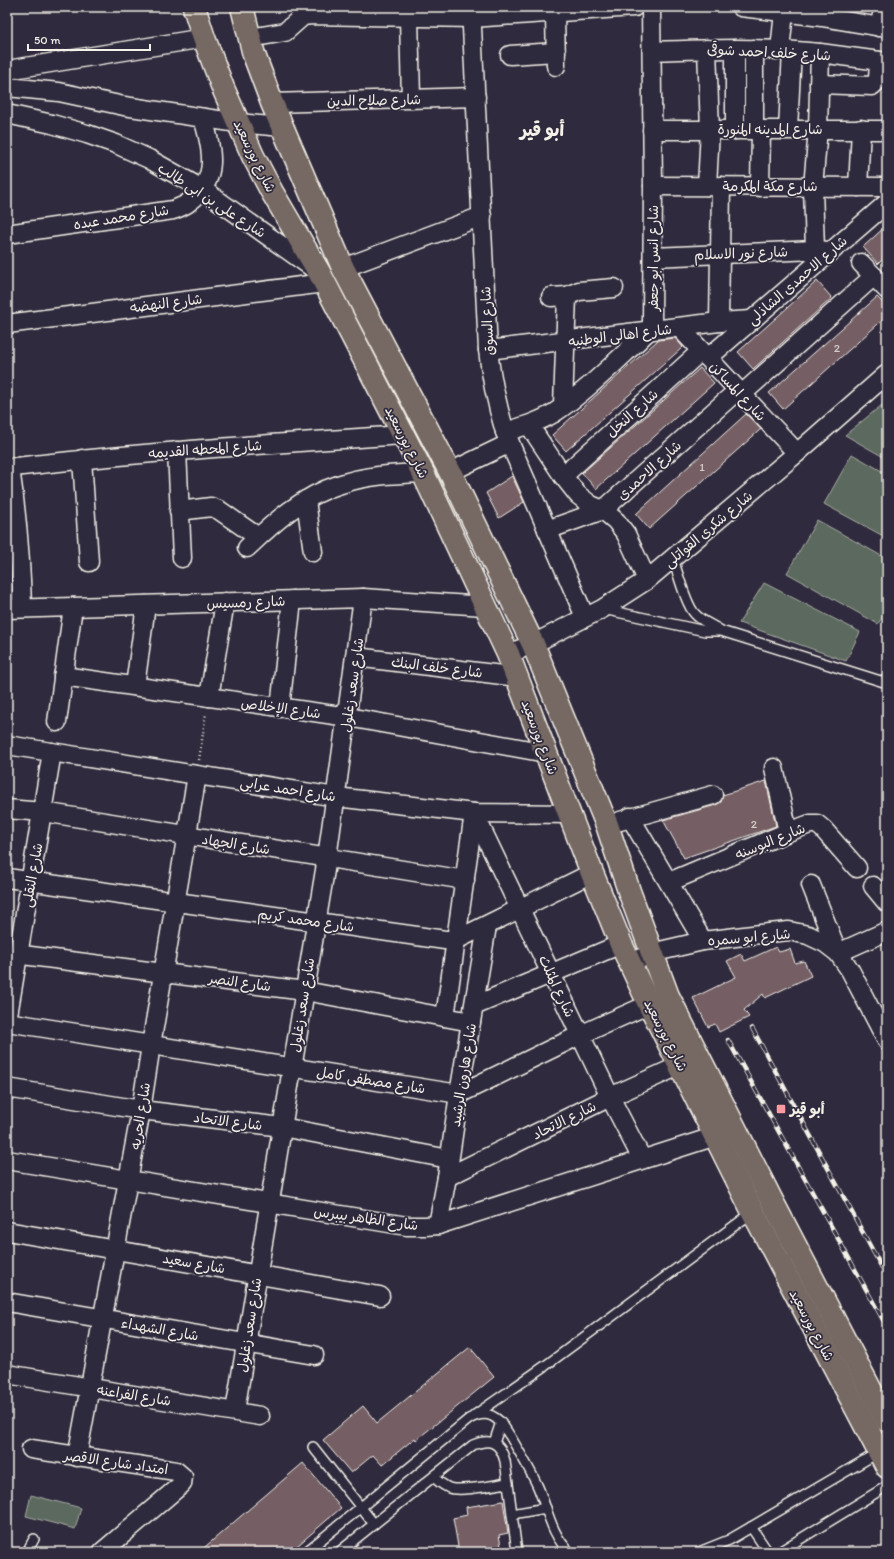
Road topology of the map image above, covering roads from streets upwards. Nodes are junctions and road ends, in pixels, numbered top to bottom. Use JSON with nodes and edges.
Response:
{"nodes":[{"id":1,"x":194,"y":7,"type":"edge"},
{"id":2,"x":242,"y":7,"type":"edge"},
{"id":3,"x":634,"y":7,"type":"edge"},
{"id":4,"x":651,"y":7,"type":"edge"},
{"id":5,"x":741,"y":7,"type":"edge"},
{"id":6,"x":884,"y":7,"type":"edge"},
{"id":7,"x":548,"y":11,"type":"edge"},
{"id":8,"x":381,"y":12,"type":"edge"},
{"id":9,"x":784,"y":12,"type":"junction"},
{"id":10,"x":832,"y":12,"type":"edge"},
{"id":11,"x":472,"y":13,"type":"edge"},
{"id":12,"x":297,"y":14,"type":"edge"},
{"id":13,"x":409,"y":17,"type":"junction"},
{"id":14,"x":883,"y":28,"type":"edge"},
{"id":15,"x":204,"y":38,"type":"junction"},
{"id":16,"x":250,"y":38,"type":"junction"},
{"id":17,"x":707,"y":49,"type":"junction"},
{"id":18,"x":735,"y":49,"type":"junction"},
{"id":19,"x":754,"y":49,"type":"junction"},
{"id":20,"x":652,"y":51,"type":"junction"},
{"id":21,"x":786,"y":51,"type":"junction"},
{"id":22,"x":820,"y":53,"type":"junction"},
{"id":23,"x":510,"y":55,"type":"dead end"},
{"id":24,"x":883,"y":62,"type":"edge"},
{"id":25,"x":7,"y":70,"type":"edge"},
{"id":26,"x":819,"y":84,"type":"junction"},
{"id":27,"x":7,"y":87,"type":"edge"},
{"id":28,"x":476,"y":97,"type":"junction"},
{"id":29,"x":411,"y":99,"type":"junction"},
{"id":30,"x":272,"y":103,"type":"junction"},
{"id":31,"x":7,"y":114,"type":"edge"},
{"id":32,"x":203,"y":118,"type":"junction"},
{"id":33,"x":238,"y":123,"type":"junction"},
{"id":34,"x":282,"y":127,"type":"junction"},
{"id":35,"x":788,"y":129,"type":"junction"},
{"id":36,"x":818,"y":129,"type":"junction"},
{"id":37,"x":861,"y":129,"type":"junction"},
{"id":38,"x":652,"y":130,"type":"junction"},
{"id":39,"x":710,"y":130,"type":"junction"},
{"id":40,"x":735,"y":130,"type":"junction"},
{"id":41,"x":757,"y":130,"type":"junction"},
{"id":42,"x":887,"y":130,"type":"edge"},
{"id":43,"x":653,"y":186,"type":"junction"},
{"id":44,"x":714,"y":186,"type":"junction"},
{"id":45,"x":760,"y":186,"type":"junction"},
{"id":46,"x":813,"y":186,"type":"junction"},
{"id":47,"x":858,"y":187,"type":"junction"},
{"id":48,"x":887,"y":187,"type":"edge"},
{"id":49,"x":202,"y":189,"type":"junction"},
{"id":50,"x":887,"y":203,"type":"edge"},
{"id":51,"x":482,"y":216,"type":"junction"},
{"id":52,"x":7,"y":234,"type":"edge"},
{"id":53,"x":823,"y":251,"type":"junction"},
{"id":54,"x":720,"y":254,"type":"junction"},
{"id":55,"x":653,"y":257,"type":"junction"},
{"id":56,"x":861,"y":263,"type":"dead end"},
{"id":57,"x":344,"y":268,"type":"junction"},
{"id":58,"x":874,"y":276,"type":"junction"},
{"id":59,"x":322,"y":278,"type":"junction"},
{"id":60,"x":614,"y":288,"type":"dead end"},
{"id":61,"x":887,"y":290,"type":"edge"},
{"id":62,"x":752,"y":320,"type":"junction"},
{"id":63,"x":719,"y":322,"type":"junction"},
{"id":64,"x":7,"y":324,"type":"edge"},
{"id":65,"x":680,"y":328,"type":"junction"},
{"id":66,"x":648,"y":332,"type":"junction"},
{"id":67,"x":566,"y":341,"type":"junction"},
{"id":68,"x":488,"y":350,"type":"junction"},
{"id":69,"x":705,"y":354,"type":"junction"},
{"id":70,"x":887,"y":374,"type":"edge"},
{"id":71,"x":740,"y":392,"type":"junction"},
{"id":72,"x":563,"y":405,"type":"junction"},
{"id":73,"x":529,"y":425,"type":"junction"},
{"id":74,"x":403,"y":434,"type":"junction"},
{"id":75,"x":508,"y":438,"type":"junction"},
{"id":76,"x":177,"y":451,"type":"junction"},
{"id":77,"x":797,"y":453,"type":"junction"},
{"id":78,"x":82,"y":459,"type":"junction"},
{"id":79,"x":8,"y":468,"type":"edge"},
{"id":80,"x":450,"y":472,"type":"junction"},
{"id":81,"x":423,"y":473,"type":"junction"},
{"id":82,"x":563,"y":476,"type":"junction"},
{"id":83,"x":306,"y":500,"type":"junction"},
{"id":84,"x":604,"y":510,"type":"junction"},
{"id":85,"x":179,"y":511,"type":"junction"},
{"id":86,"x":547,"y":530,"type":"junction"},
{"id":87,"x":313,"y":552,"type":"dead end"},
{"id":88,"x":182,"y":558,"type":"dead end"},
{"id":89,"x":88,"y":562,"type":"dead end"},
{"id":90,"x":647,"y":580,"type":"junction"},
{"id":91,"x":363,"y":598,"type":"junction"},
{"id":92,"x":292,"y":600,"type":"junction"},
{"id":93,"x":225,"y":602,"type":"junction"},
{"id":94,"x":146,"y":605,"type":"junction"},
{"id":95,"x":485,"y":606,"type":"junction"},
{"id":96,"x":73,"y":607,"type":"junction"},
{"id":97,"x":15,"y":608,"type":"edge"},
{"id":98,"x":585,"y":618,"type":"junction"},
{"id":99,"x":533,"y":644,"type":"junction"},
{"id":100,"x":508,"y":654,"type":"junction"},
{"id":101,"x":356,"y":657,"type":"junction"},
{"id":102,"x":63,"y":676,"type":"junction"},
{"id":103,"x":518,"y":677,"type":"junction"},
{"id":104,"x":135,"y":686,"type":"junction"},
{"id":105,"x":208,"y":705,"type":"junction"},
{"id":106,"x":280,"y":708,"type":"junction"},
{"id":107,"x":348,"y":718,"type":"junction"},
{"id":108,"x":57,"y":722,"type":"dead end"},
{"id":109,"x":7,"y":745,"type":"edge"},
{"id":110,"x":52,"y":752,"type":"junction"},
{"id":111,"x":546,"y":752,"type":"junction"},
{"id":112,"x":774,"y":768,"type":"dead end"},
{"id":113,"x":197,"y":775,"type":"junction"},
{"id":114,"x":713,"y":795,"type":"dead end"},
{"id":115,"x":336,"y":797,"type":"junction"},
{"id":116,"x":7,"y":808,"type":"edge"},
{"id":117,"x":43,"y":812,"type":"junction"},
{"id":118,"x":474,"y":813,"type":"junction"},
{"id":119,"x":570,"y":814,"type":"junction"},
{"id":120,"x":630,"y":817,"type":"junction"},
{"id":121,"x":607,"y":825,"type":"junction"},
{"id":122,"x":788,"y":832,"type":"junction"},
{"id":123,"x":186,"y":836,"type":"junction"},
{"id":124,"x":327,"y":858,"type":"junction"},
{"id":125,"x":857,"y":868,"type":"dead end"},
{"id":126,"x":592,"y":873,"type":"junction"},
{"id":127,"x":7,"y":878,"type":"edge"},
{"id":128,"x":465,"y":880,"type":"junction"},
{"id":129,"x":31,"y":881,"type":"junction"},
{"id":130,"x":669,"y":882,"type":"junction"},
{"id":131,"x":811,"y":884,"type":"dead end"},
{"id":132,"x":873,"y":886,"type":"dead end"},
{"id":133,"x":175,"y":902,"type":"junction"},
{"id":134,"x":887,"y":903,"type":"edge"},
{"id":135,"x":521,"y":909,"type":"junction"},
{"id":136,"x":316,"y":922,"type":"junction"},
{"id":137,"x":487,"y":926,"type":"junction"},
{"id":138,"x":887,"y":931,"type":"edge"},
{"id":139,"x":456,"y":940,"type":"junction"},
{"id":140,"x":703,"y":941,"type":"junction"},
{"id":141,"x":621,"y":944,"type":"junction"},
{"id":142,"x":651,"y":953,"type":"junction"},
{"id":143,"x":838,"y":953,"type":"junction"},
{"id":144,"x":13,"y":954,"type":"edge"},
{"id":145,"x":630,"y":964,"type":"junction"},
{"id":146,"x":163,"y":972,"type":"junction"},
{"id":147,"x":552,"y":974,"type":"junction"},
{"id":148,"x":305,"y":991,"type":"junction"},
{"id":149,"x":659,"y":1000,"type":"junction"},
{"id":150,"x":473,"y":1014,"type":"junction"},
{"id":151,"x":445,"y":1017,"type":"junction"},
{"id":152,"x":7,"y":1021,"type":"edge"},
{"id":153,"x":580,"y":1035,"type":"junction"},
{"id":154,"x":887,"y":1041,"type":"edge"},
{"id":155,"x":151,"y":1045,"type":"junction"},
{"id":156,"x":681,"y":1064,"type":"junction"},
{"id":157,"x":292,"y":1067,"type":"junction"},
{"id":158,"x":7,"y":1088,"type":"edge"},
{"id":159,"x":459,"y":1094,"type":"junction"},
{"id":160,"x":610,"y":1097,"type":"junction"},
{"id":161,"x":141,"y":1110,"type":"junction"},
{"id":162,"x":282,"y":1127,"type":"junction"},
{"id":163,"x":716,"y":1136,"type":"junction"},
{"id":164,"x":449,"y":1159,"type":"junction"},
{"id":165,"x":642,"y":1159,"type":"junction"},
{"id":166,"x":7,"y":1160,"type":"edge"},
{"id":167,"x":447,"y":1177,"type":"junction"},
{"id":168,"x":128,"y":1180,"type":"junction"},
{"id":169,"x":772,"y":1200,"type":"junction"},
{"id":170,"x":270,"y":1204,"type":"junction"},
{"id":171,"x":753,"y":1212,"type":"junction"},
{"id":172,"x":438,"y":1225,"type":"junction"},
{"id":173,"x":7,"y":1231,"type":"edge"},
{"id":174,"x":116,"y":1250,"type":"junction"},
{"id":175,"x":258,"y":1274,"type":"junction"},
{"id":176,"x":380,"y":1296,"type":"dead end"},
{"id":177,"x":7,"y":1302,"type":"edge"},
{"id":178,"x":103,"y":1319,"type":"junction"},
{"id":179,"x":246,"y":1344,"type":"junction"},
{"id":180,"x":314,"y":1355,"type":"dead end"},
{"id":181,"x":7,"y":1374,"type":"edge"},
{"id":182,"x":90,"y":1388,"type":"junction"},
{"id":183,"x":235,"y":1412,"type":"junction"},
{"id":184,"x":260,"y":1416,"type":"dead end"},
{"id":185,"x":887,"y":1421,"type":"edge"},
{"id":186,"x":31,"y":1449,"type":"dead end"},
{"id":187,"x":78,"y":1457,"type":"junction"},
{"id":188,"x":883,"y":1460,"type":"edge"},
{"id":189,"x":102,"y":1552,"type":"edge"}],
"edges":[{"from":1,"to":15,"type":"main road","name":"شارع بورسعيد"},
{"from":2,"to":16,"type":"main road","name":"شارع بورسعيد"},
{"from":3,"to":7,"type":"street"},
{"from":4,"to":20,"type":"street","name":"شارع انس ابو جعفر"},
{"from":5,"to":9,"type":"street"},
{"from":6,"to":14,"type":"street"},
{"from":7,"to":11,"type":"street"},
{"from":7,"to":23,"type":"street"},
{"from":8,"to":12,"type":"street"},
{"from":8,"to":13,"type":"street"},
{"from":9,"to":10,"type":"street"},
{"from":9,"to":21,"type":"street"},
{"from":10,"to":14,"type":"street"},
{"from":11,"to":13,"type":"street"},
{"from":11,"to":28,"type":"street","name":"شارع السوق"},
{"from":12,"to":16,"type":"street"},
{"from":13,"to":29,"type":"street"},
{"from":15,"to":25,"type":"street"},
{"from":15,"to":33,"type":"main road","name":"شارع بورسعيد"},
{"from":16,"to":30,"type":"main road","name":"شارع بورسعيد"},
{"from":17,"to":18,"type":"street","name":"شارع خلف احمد شوقى"},
{"from":17,"to":20,"type":"street","name":"شارع خلف احمد شوقى"},
{"from":17,"to":39,"type":"street"},
{"from":18,"to":19,"type":"street","name":"شارع خلف احمد شوقى"},
{"from":18,"to":40,"type":"street"},
{"from":19,"to":21,"type":"street","name":"شارع خلف احمد شوقى"},
{"from":19,"to":41,"type":"street"},
{"from":20,"to":38,"type":"street","name":"شارع انس ابو جعفر"},
{"from":21,"to":22,"type":"street","name":"شارع خلف احمد شوقى"},
{"from":21,"to":35,"type":"street"},
{"from":22,"to":24,"type":"street","name":"شارع خلف احمد شوقى"},
{"from":22,"to":26,"type":"street"},
{"from":24,"to":26,"type":"street"},
{"from":26,"to":36,"type":"street"},
{"from":27,"to":32,"type":"street"},
{"from":28,"to":29,"type":"street","name":"شارع صلاح الدين"},
{"from":28,"to":51,"type":"street","name":"شارع السوق"},
{"from":29,"to":30,"type":"street","name":"شارع صلاح الدين"},
{"from":30,"to":34,"type":"main road","name":"شارع بورسعيد"},
{"from":31,"to":49,"type":"street","name":"شارع على بن ابى طالب"},
{"from":32,"to":33,"type":"street"},
{"from":32,"to":49,"type":"street","name":"شارع محمد عبده"},
{"from":33,"to":34,"type":"street"},
{"from":33,"to":59,"type":"main road","name":"شارع بورسعيد"},
{"from":34,"to":57,"type":"main road","name":"شارع بورسعيد"},
{"from":35,"to":36,"type":"street","name":"شارع المدينه المنورة"},
{"from":35,"to":41,"type":"street","name":"شارع المدينه المنورة"},
{"from":36,"to":37,"type":"street","name":"شارع المدينه المنورة"},
{"from":36,"to":46,"type":"street"},
{"from":37,"to":42,"type":"street","name":"شارع المدينه المنورة"},
{"from":37,"to":47,"type":"street"},
{"from":38,"to":39,"type":"street","name":"شارع المدينه المنورة"},
{"from":38,"to":43,"type":"street","name":"شارع انس ابو جعفر"},
{"from":39,"to":40,"type":"street","name":"شارع المدينه المنورة"},
{"from":39,"to":44,"type":"street"},
{"from":40,"to":41,"type":"street","name":"شارع المدينه المنورة"},
{"from":41,"to":45,"type":"street"},
{"from":43,"to":44,"type":"street","name":"شارع مكة المكرمة"},
{"from":43,"to":55,"type":"street","name":"شارع انس ابو جعفر"},
{"from":44,"to":45,"type":"street","name":"شارع مكة المكرمة"},
{"from":44,"to":54,"type":"street"},
{"from":45,"to":46,"type":"street","name":"شارع مكة المكرمة"},
{"from":46,"to":47,"type":"street","name":"شارع مكة المكرمة"},
{"from":46,"to":53,"type":"street"},
{"from":47,"to":48,"type":"street","name":"شارع مكة المكرمة"},
{"from":49,"to":52,"type":"street","name":"شارع محمد عبده"},
{"from":49,"to":59,"type":"street","name":"شارع على بن ابى طالب"},
{"from":50,"to":53,"type":"street","name":"شارع الاحمدى الشاذلى"},
{"from":51,"to":57,"type":"street"},
{"from":51,"to":68,"type":"street","name":"شارع السوق"},
{"from":53,"to":54,"type":"street","name":"شارع نور الاسلام"},
{"from":53,"to":62,"type":"street","name":"شارع الاحمدى الشاذلى"},
{"from":54,"to":55,"type":"street","name":"شارع نور الاسلام"},
{"from":54,"to":63,"type":"street"},
{"from":55,"to":66,"type":"street","name":"شارع انس ابو جعفر"},
{"from":56,"to":58,"type":"street"},
{"from":57,"to":80,"type":"main road","name":"شارع بورسعيد"},
{"from":58,"to":61,"type":"street"},
{"from":58,"to":71,"type":"street","name":"شارع الاحمدى"},
{"from":59,"to":64,"type":"street","name":"شارع النهضه"},
{"from":59,"to":74,"type":"main road","name":"شارع بورسعيد"},
{"from":60,"to":67,"type":"street"},
{"from":62,"to":63,"type":"street","name":"شارع اهالى الوطنيه"},
{"from":62,"to":69,"type":"street","name":"شارع الاحمدى الشاذلى"},
{"from":63,"to":65,"type":"street","name":"شارع اهالى الوطنيه"},
{"from":65,"to":66,"type":"street","name":"شارع اهالى الوطنيه"},
{"from":65,"to":69,"type":"street","name":"شارع المساكن"},
{"from":66,"to":67,"type":"street","name":"شارع اهالى الوطنيه"},
{"from":66,"to":72,"type":"street","name":"شارع انس ابو جعفر"},
{"from":67,"to":68,"type":"street","name":"شارع اهالى الوطنيه"},
{"from":67,"to":72,"type":"street"},
{"from":68,"to":75,"type":"street","name":"شارع السوق"},
{"from":69,"to":71,"type":"street","name":"شارع المساكن"},
{"from":69,"to":82,"type":"street","name":"شارع النخل"},
{"from":70,"to":77,"type":"street","name":"شارع شكرى القواتلى"},
{"from":71,"to":77,"type":"street","name":"شارع المساكن"},
{"from":71,"to":84,"type":"street","name":"شارع الاحمدى"},
{"from":72,"to":73,"type":"street","name":"شارع انس ابو جعفر"},
{"from":73,"to":75,"type":"street","name":"شارع انس ابو جعفر"},
{"from":73,"to":82,"type":"street"},
{"from":74,"to":76,"type":"street","name":"شارع المحطه القديمه"},
{"from":74,"to":81,"type":"main road","name":"شارع بورسعيد"},
{"from":75,"to":80,"type":"street","name":"شارع انس ابو جعفر"},
{"from":75,"to":86,"type":"street","name":"شارع السوق"},
{"from":76,"to":78,"type":"street","name":"شارع المحطه القديمه"},
{"from":76,"to":85,"type":"street"},
{"from":77,"to":90,"type":"street","name":"شارع شكرى القواتلى"},
{"from":78,"to":79,"type":"street","name":"شارع المحطه القديمه"},
{"from":78,"to":89,"type":"street"},
{"from":79,"to":97,"type":"street"},
{"from":80,"to":99,"type":"main road","name":"شارع بورسعيد"},
{"from":81,"to":83,"type":"street"},
{"from":81,"to":95,"type":"main road","name":"شارع بورسعيد"},
{"from":82,"to":84,"type":"street"},
{"from":83,"to":85,"type":"street"},
{"from":83,"to":87,"type":"street"},
{"from":84,"to":86,"type":"street","name":"شارع الاحمدى"},
{"from":84,"to":90,"type":"street"},
{"from":85,"to":88,"type":"street"},
{"from":86,"to":98,"type":"street","name":"شارع السوق"},
{"from":90,"to":98,"type":"street","name":"شارع شكرى القواتلى"},
{"from":91,"to":92,"type":"street","name":"شارع رمسيس"},
{"from":91,"to":95,"type":"street","name":"شارع رمسيس"},
{"from":91,"to":101,"type":"street","name":"شارع سعد زغلول"},
{"from":92,"to":93,"type":"street","name":"شارع رمسيس"},
{"from":92,"to":106,"type":"street"},
{"from":93,"to":94,"type":"street","name":"شارع رمسيس"},
{"from":93,"to":105,"type":"street"},
{"from":94,"to":96,"type":"street","name":"شارع رمسيس"},
{"from":94,"to":104,"type":"street"},
{"from":95,"to":100,"type":"main road","name":"شارع بورسعيد"},
{"from":96,"to":97,"type":"street","name":"شارع رمسيس"},
{"from":96,"to":102,"type":"street"},
{"from":98,"to":99,"type":"street","name":"شارع شكرى القواتلى"},
{"from":99,"to":100,"type":"street","name":"شارع شكرى القواتلى"},
{"from":99,"to":121,"type":"main road","name":"شارع بورسعيد"},
{"from":100,"to":103,"type":"main road","name":"شارع بورسعيد"},
{"from":101,"to":103,"type":"street","name":"شارع خلف البنك"},
{"from":101,"to":107,"type":"street","name":"شارع سعد زغلول"},
{"from":102,"to":104,"type":"street","name":"شارع الإخلاص"},
{"from":102,"to":108,"type":"street"},
{"from":103,"to":111,"type":"main road","name":"شارع بورسعيد"},
{"from":104,"to":105,"type":"street","name":"شارع الإخلاص"},
{"from":105,"to":106,"type":"street","name":"شارع الإخلاص"},
{"from":106,"to":107,"type":"street","name":"شارع الإخلاص"},
{"from":107,"to":111,"type":"street","name":"شارع الإخلاص"},
{"from":107,"to":115,"type":"street","name":"شارع سعد زغلول"},
{"from":109,"to":110,"type":"street","name":"شارع احمد عرابى"},
{"from":110,"to":113,"type":"street","name":"شارع احمد عرابى"},
{"from":110,"to":117,"type":"street","name":"شارع النقلى"},
{"from":111,"to":119,"type":"main road","name":"شارع بورسعيد"},
{"from":112,"to":122,"type":"street"},
{"from":113,"to":115,"type":"street","name":"شارع احمد عرابى"},
{"from":113,"to":123,"type":"street","name":"شارع الحريه"},
{"from":114,"to":120,"type":"street"},
{"from":115,"to":118,"type":"street","name":"شارع احمد عرابى"},
{"from":115,"to":124,"type":"street","name":"شارع سعد زغلول"},
{"from":116,"to":117,"type":"street","name":"شارع الجهاد"},
{"from":117,"to":123,"type":"street","name":"شارع الجهاد"},
{"from":117,"to":129,"type":"street","name":"شارع النقلى"},
{"from":118,"to":119,"type":"street","name":"شارع احمد عرابى"},
{"from":118,"to":128,"type":"street"},
{"from":118,"to":135,"type":"street","name":"شارع المثلث"},
{"from":119,"to":126,"type":"main road","name":"شارع بورسعيد"},
{"from":120,"to":121,"type":"street"},
{"from":120,"to":130,"type":"street"},
{"from":121,"to":142,"type":"main road","name":"شارع بورسعيد"},
{"from":122,"to":125,"type":"street","name":"شارع البوسنه"},
{"from":122,"to":130,"type":"street","name":"شارع البوسنه"},
{"from":123,"to":124,"type":"street","name":"شارع الجهاد"},
{"from":123,"to":133,"type":"street","name":"شارع الحريه"},
{"from":124,"to":128,"type":"street","name":"شارع الجهاد"},
{"from":124,"to":136,"type":"street","name":"شارع سعد زغلول"},
{"from":126,"to":135,"type":"street","name":"شارع محمد كريم"},
{"from":126,"to":141,"type":"main road","name":"شارع بورسعيد"},
{"from":127,"to":129,"type":"street","name":"شارع محمد كريم"},
{"from":128,"to":139,"type":"street"},
{"from":129,"to":133,"type":"street","name":"شارع محمد كريم"},
{"from":129,"to":144,"type":"street","name":"شارع النقلى"},
{"from":130,"to":140,"type":"street"},
{"from":131,"to":143,"type":"street"},
{"from":132,"to":134,"type":"street"},
{"from":133,"to":136,"type":"street","name":"شارع محمد كريم"},
{"from":133,"to":146,"type":"street","name":"شارع الحريه"},
{"from":135,"to":137,"type":"street","name":"شارع محمد كريم"},
{"from":135,"to":147,"type":"street","name":"شارع المثلث"},
{"from":136,"to":139,"type":"street","name":"شارع محمد كريم"},
{"from":136,"to":148,"type":"street","name":"شارع سعد زغلول"},
{"from":137,"to":139,"type":"street","name":"شارع محمد كريم"},
{"from":137,"to":150,"type":"street","name":"شارع هارون الرشيد"},
{"from":138,"to":143,"type":"street"},
{"from":139,"to":151,"type":"street"},
{"from":140,"to":142,"type":"street","name":"شارع ابو سمره"},
{"from":140,"to":143,"type":"street","name":"شارع ابو سمره"},
{"from":141,"to":145,"type":"main road","name":"شارع بورسعيد"},
{"from":141,"to":147,"type":"street"},
{"from":142,"to":145,"type":"street","name":"شارع ابو سمره"},
{"from":142,"to":149,"type":"main road","name":"شارع بورسعيد"},
{"from":143,"to":154,"type":"street","name":"شارع ابو سمره"},
{"from":144,"to":146,"type":"street","name":"شارع النصر"},
{"from":144,"to":152,"type":"street","name":"شارع النقلى"},
{"from":145,"to":149,"type":"main road","name":"شارع بورسعيد"},
{"from":146,"to":148,"type":"street","name":"شارع النصر"},
{"from":146,"to":155,"type":"street","name":"شارع الحريه"},
{"from":147,"to":150,"type":"street"},
{"from":147,"to":153,"type":"street","name":"شارع المثلث"},
{"from":148,"to":151,"type":"street","name":"شارع النصر"},
{"from":148,"to":157,"type":"street","name":"شارع سعد زغلول"},
{"from":149,"to":153,"type":"street"},
{"from":149,"to":156,"type":"main road","name":"شارع بورسعيد"},
{"from":149,"to":169,"type":"main road","name":"شارع بورسعيد"},
{"from":150,"to":151,"type":"street","name":"شارع النصر"},
{"from":150,"to":159,"type":"street","name":"شارع هارون الرشيد"},
{"from":152,"to":155,"type":"street","name":"شارع مصطفى كامل"},
{"from":153,"to":159,"type":"street"},
{"from":153,"to":160,"type":"street","name":"شارع المثلث"},
{"from":155,"to":157,"type":"street","name":"شارع مصطفى كامل"},
{"from":155,"to":161,"type":"street","name":"شارع الحريه"},
{"from":156,"to":160,"type":"street","name":"شارع الاتحاد"},
{"from":156,"to":163,"type":"main road","name":"شارع بورسعيد"},
{"from":157,"to":159,"type":"street","name":"شارع مصطفى كامل"},
{"from":157,"to":162,"type":"street","name":"شارع سعد زغلول"},
{"from":158,"to":161,"type":"street","name":"شارع الاتحاد"},
{"from":159,"to":164,"type":"street","name":"شارع هارون الرشيد"},
{"from":160,"to":165,"type":"street","name":"شارع المثلث"},
{"from":160,"to":167,"type":"street","name":"شارع الاتحاد"},
{"from":161,"to":162,"type":"street","name":"شارع الاتحاد"},
{"from":161,"to":168,"type":"street","name":"شارع الحريه"},
{"from":162,"to":164,"type":"street","name":"شارع الاتحاد"},
{"from":162,"to":170,"type":"street","name":"شارع سعد زغلول"},
{"from":163,"to":165,"type":"street","name":"شارع الظاهر بيبرس"},
{"from":163,"to":171,"type":"main road","name":"شارع بورسعيد"},
{"from":164,"to":167,"type":"street","name":"شارع هارون الرشيد"},
{"from":165,"to":172,"type":"street","name":"شارع الظاهر بيبرس"},
{"from":166,"to":168,"type":"street","name":"شارع الظاهر بيبرس"},
{"from":167,"to":172,"type":"street","name":"شارع هارون الرشيد"},
{"from":168,"to":170,"type":"street","name":"شارع الظاهر بيبرس"},
{"from":168,"to":174,"type":"street","name":"شارع الحريه"},
{"from":169,"to":171,"type":"main road"},
{"from":169,"to":185,"type":"main road","name":"شارع بورسعيد"},
{"from":170,"to":172,"type":"street","name":"شارع الظاهر بيبرس"},
{"from":170,"to":175,"type":"street","name":"شارع سعد زغلول"},
{"from":171,"to":188,"type":"main road","name":"شارع بورسعيد"},
{"from":173,"to":174,"type":"street","name":"شارع سعيد"},
{"from":174,"to":175,"type":"street","name":"شارع سعيد"},
{"from":174,"to":178,"type":"street","name":"شارع الحريه"},
{"from":175,"to":176,"type":"street","name":"شارع سعيد"},
{"from":175,"to":179,"type":"street","name":"شارع سعد زغلول"},
{"from":177,"to":178,"type":"street","name":"شارع الشهداء"},
{"from":178,"to":179,"type":"street","name":"شارع الشهداء"},
{"from":178,"to":182,"type":"street","name":"شارع الحريه"},
{"from":179,"to":180,"type":"street","name":"شارع الشهداء"},
{"from":179,"to":183,"type":"street","name":"شارع سعد زغلول"},
{"from":181,"to":182,"type":"street","name":"شارع الفراعنه"},
{"from":182,"to":183,"type":"street","name":"شارع الفراعنه"},
{"from":182,"to":187,"type":"street","name":"شارع الحريه"},
{"from":183,"to":184,"type":"street","name":"شارع الفراعنه"},
{"from":186,"to":187,"type":"street","name":"امتداد شارع الاقصر"},
{"from":187,"to":189,"type":"street","name":"امتداد شارع الاقصر"}]}
